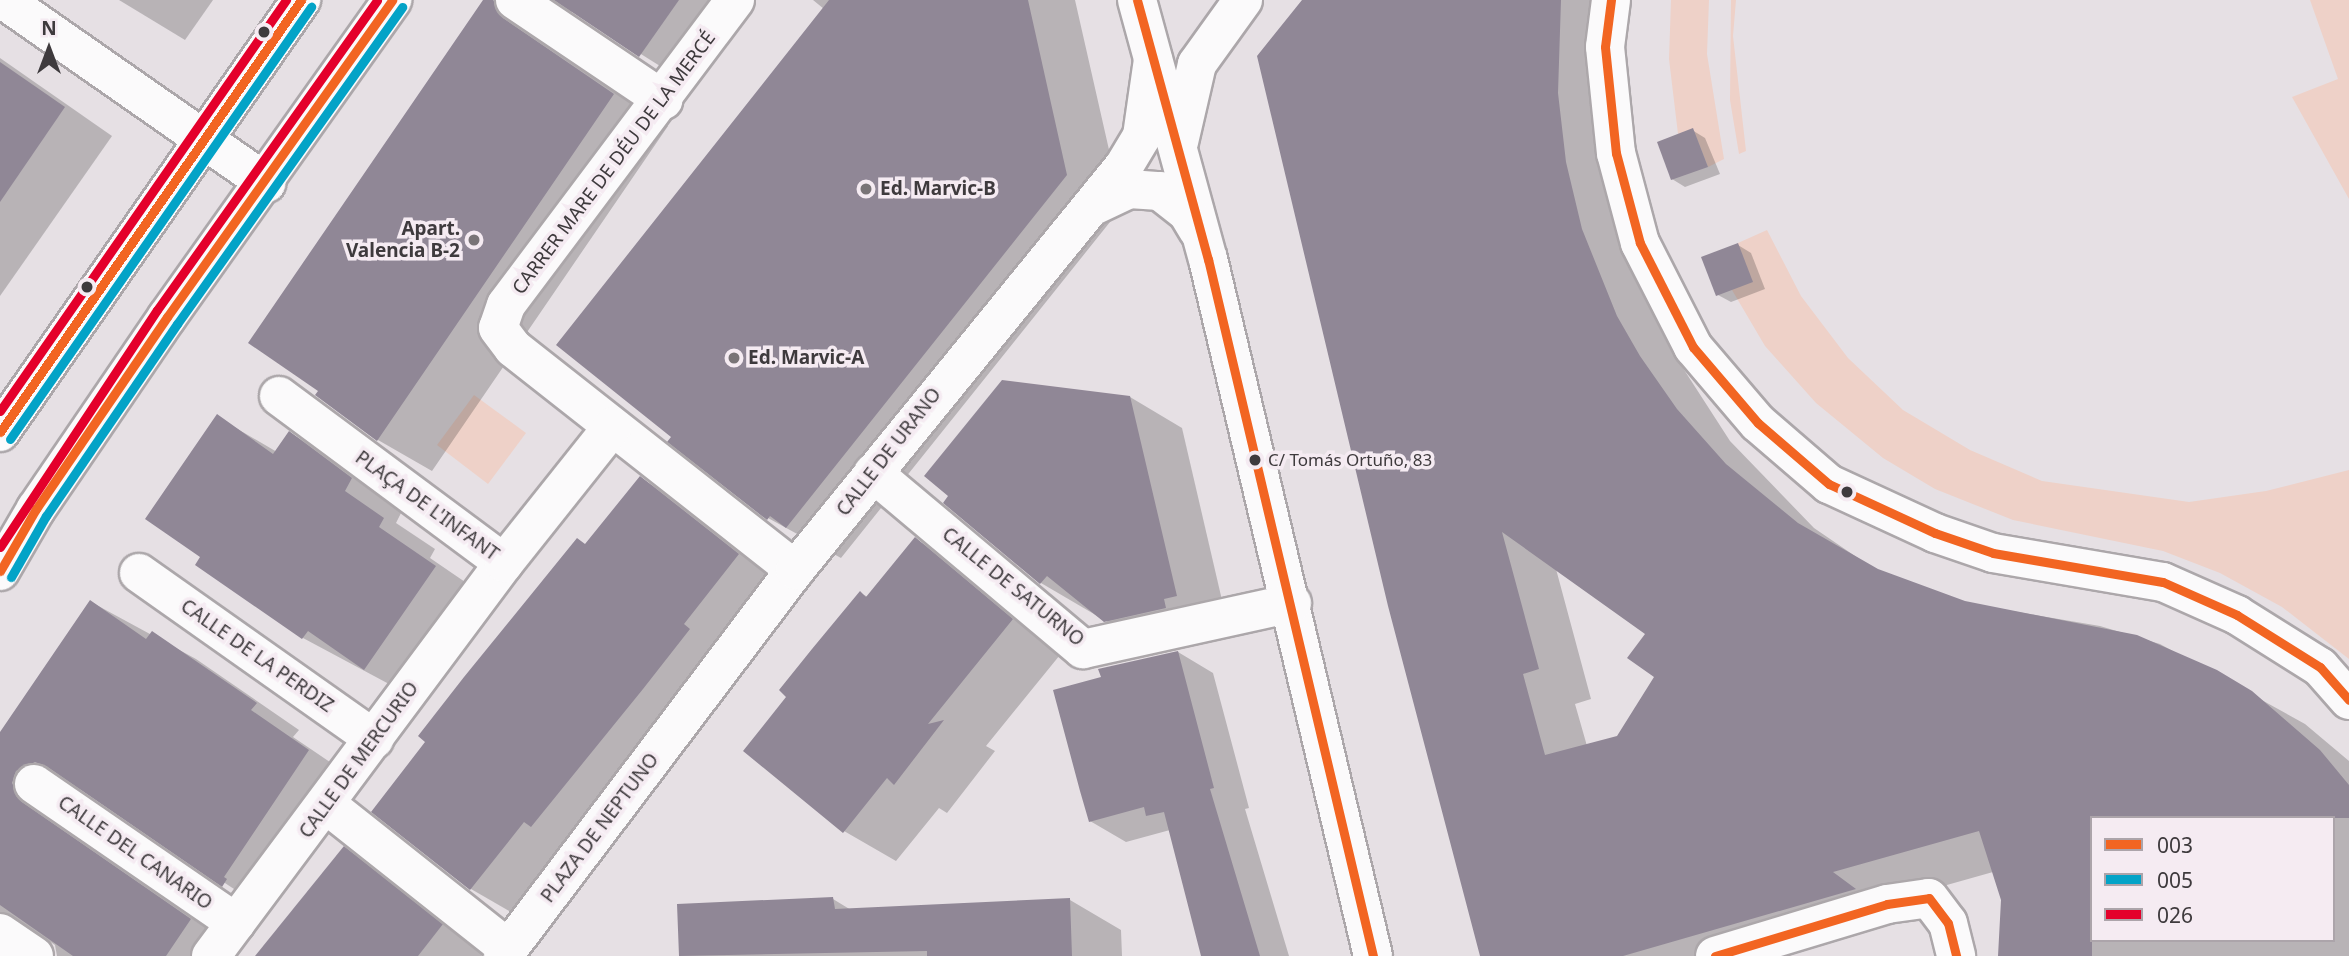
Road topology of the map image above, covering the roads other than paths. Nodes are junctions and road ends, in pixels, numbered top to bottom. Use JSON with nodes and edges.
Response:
{"nodes":[{"id":1,"x":4,"y":0,"type":"edge"},
{"id":2,"x":301,"y":0,"type":"edge"},
{"id":3,"x":392,"y":0,"type":"edge"},
{"id":4,"x":516,"y":0,"type":"edge"},
{"id":5,"x":735,"y":0,"type":"edge"},
{"id":6,"x":1137,"y":0,"type":"edge"},
{"id":7,"x":1243,"y":0,"type":"edge"},
{"id":8,"x":1611,"y":0,"type":"edge"},
{"id":9,"x":1153,"y":60,"type":"junction"},
{"id":10,"x":663,"y":100,"type":"junction"},
{"id":11,"x":202,"y":140,"type":"junction"},
{"id":12,"x":1178,"y":148,"type":"junction"},
{"id":13,"x":266,"y":183,"type":"junction"},
{"id":14,"x":1086,"y":210,"type":"junction"},
{"id":15,"x":1203,"y":238,"type":"junction"},
{"id":16,"x":279,"y":397,"type":"dead end"},
{"id":17,"x":612,"y":428,"type":"junction"},
{"id":18,"x":0,"y":432,"type":"edge"},
{"id":19,"x":873,"y":473,"type":"junction"},
{"id":20,"x":504,"y":563,"type":"junction"},
{"id":21,"x":795,"y":570,"type":"junction"},
{"id":22,"x":0,"y":571,"type":"edge"},
{"id":23,"x":139,"y":573,"type":"dead end"},
{"id":24,"x":1292,"y":603,"type":"junction"},
{"id":25,"x":697,"y":700,"type":"joint"},
{"id":26,"x":2349,"y":700,"type":"edge"},
{"id":27,"x":374,"y":739,"type":"junction"},
{"id":28,"x":34,"y":784,"type":"dead end"},
{"id":29,"x":327,"y":805,"type":"junction"},
{"id":30,"x":236,"y":923,"type":"junction"},
{"id":31,"x":0,"y":933,"type":"edge"},
{"id":32,"x":1952,"y":940,"type":"edge"},
{"id":33,"x":506,"y":953,"type":"edge"},
{"id":34,"x":34,"y":956,"type":"edge"},
{"id":35,"x":211,"y":956,"type":"edge"},
{"id":36,"x":1373,"y":956,"type":"edge"},
{"id":37,"x":1715,"y":956,"type":"edge"}],
"edges":[{"from":1,"to":11,"type":"street"},
{"from":2,"to":11,"type":"street"},
{"from":3,"to":13,"type":"street"},
{"from":4,"to":10,"type":"street"},
{"from":5,"to":10,"type":"street","name":"CARRER MARE DE DÉU DE LA MERCÉ"},
{"from":6,"to":9,"type":"street"},
{"from":7,"to":12,"type":"street"},
{"from":8,"to":26,"type":"street"},
{"from":9,"to":12,"type":"street"},
{"from":9,"to":14,"type":"street","name":"CALLE DE URANO"},
{"from":10,"to":17,"type":"street","name":"CARRER MARE DE DÉU DE LA MERCÉ"},
{"from":11,"to":13,"type":"street"},
{"from":11,"to":18,"type":"street"},
{"from":12,"to":15,"type":"street"},
{"from":13,"to":22,"type":"street"},
{"from":14,"to":15,"type":"street"},
{"from":14,"to":19,"type":"street","name":"CALLE DE URANO"},
{"from":15,"to":24,"type":"street"},
{"from":16,"to":20,"type":"street","name":"PLAÇA DE L'INFANT"},
{"from":17,"to":20,"type":"street","name":"PLAÇA DE L'INFANT"},
{"from":17,"to":21,"type":"street"},
{"from":19,"to":21,"type":"street","name":"CALLE DE URANO"},
{"from":19,"to":24,"type":"street","name":"CALLE DE SATURNO"},
{"from":20,"to":27,"type":"street","name":"CALLE DE MERCURIO"},
{"from":21,"to":25,"type":"street","name":"CALLE DE URANO"},
{"from":23,"to":27,"type":"street","name":"CALLE DE LA PERDIZ"},
{"from":24,"to":36,"type":"street"},
{"from":25,"to":33,"type":"street","name":"PLAZA DE NEPTUNO"},
{"from":27,"to":29,"type":"street","name":"CALLE DE MERCURIO"},
{"from":28,"to":30,"type":"street","name":"CALLE DEL CANARIO"},
{"from":29,"to":30,"type":"street","name":"CALLE DE MERCURIO"},
{"from":29,"to":33,"type":"street"},
{"from":30,"to":35,"type":"street","name":"CALLE DE MERCURIO"},
{"from":31,"to":34,"type":"street"},
{"from":32,"to":37,"type":"street"}]}
